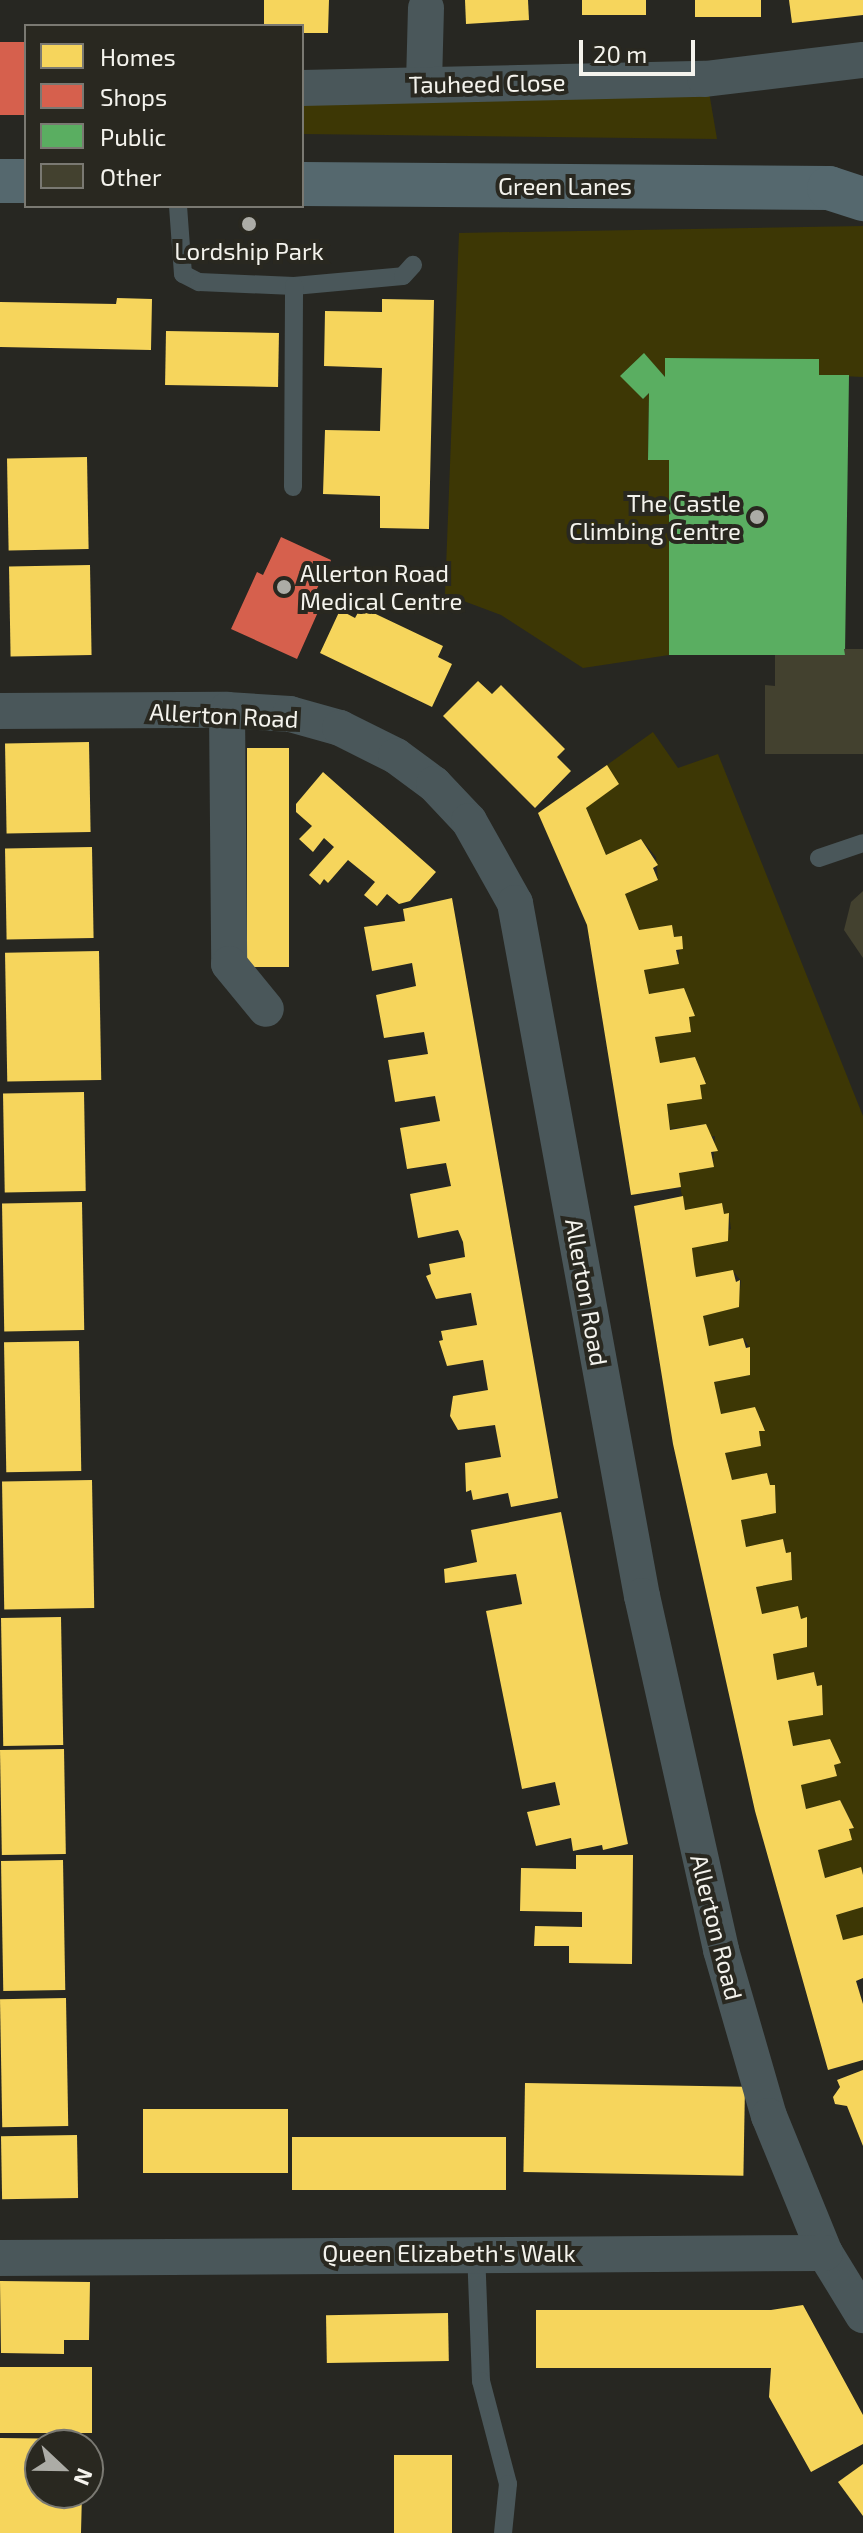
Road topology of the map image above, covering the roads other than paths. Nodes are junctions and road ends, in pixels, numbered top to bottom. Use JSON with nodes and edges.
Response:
{"nodes":[{"id":1,"x":426,"y":8,"type":"dead end"},
{"id":2,"x":863,"y":60,"type":"edge"},
{"id":3,"x":424,"y":84,"type":"junction"},
{"id":4,"x":304,"y":88,"type":"edge"},
{"id":5,"x":0,"y":181,"type":"edge"},
{"id":6,"x":24,"y":181,"type":"edge"},
{"id":7,"x":304,"y":184,"type":"edge"},
{"id":8,"x":852,"y":187,"type":"edge"},
{"id":9,"x":178,"y":208,"type":"edge"},
{"id":10,"x":413,"y":265,"type":"dead end"},
{"id":11,"x":294,"y":286,"type":"junction"},
{"id":12,"x":293,"y":487,"type":"dead end"},
{"id":13,"x":227,"y":710,"type":"junction"},
{"id":14,"x":0,"y":711,"type":"edge"},
{"id":15,"x":863,"y":843,"type":"edge"},
{"id":16,"x":819,"y":858,"type":"dead end"},
{"id":17,"x":266,"y":1009,"type":"dead end"},
{"id":18,"x":476,"y":2251,"type":"junction"},
{"id":19,"x":825,"y":2253,"type":"junction"},
{"id":20,"x":0,"y":2258,"type":"edge"},
{"id":21,"x":863,"y":2315,"type":"edge"},
{"id":22,"x":503,"y":2533,"type":"edge"}],
"edges":[{"from":1,"to":3,"type":"street"},
{"from":2,"to":3,"type":"street","name":"Tauheed Close"},
{"from":3,"to":4,"type":"street","name":"Tauheed Close"},
{"from":5,"to":6,"type":"main road"},
{"from":7,"to":8,"type":"main road","name":"Green Lanes"},
{"from":9,"to":11,"type":"lane"},
{"from":10,"to":11,"type":"lane"},
{"from":11,"to":12,"type":"lane"},
{"from":13,"to":14,"type":"street","name":"Allerton Road"},
{"from":13,"to":17,"type":"street"},
{"from":13,"to":19,"type":"street","name":"Allerton Road"},
{"from":15,"to":16,"type":"lane"},
{"from":18,"to":19,"type":"street","name":"Queen Elizabeth's Walk"},
{"from":18,"to":20,"type":"street","name":"Queen Elizabeth's Walk"},
{"from":18,"to":22,"type":"lane"},
{"from":19,"to":21,"type":"street"}]}
